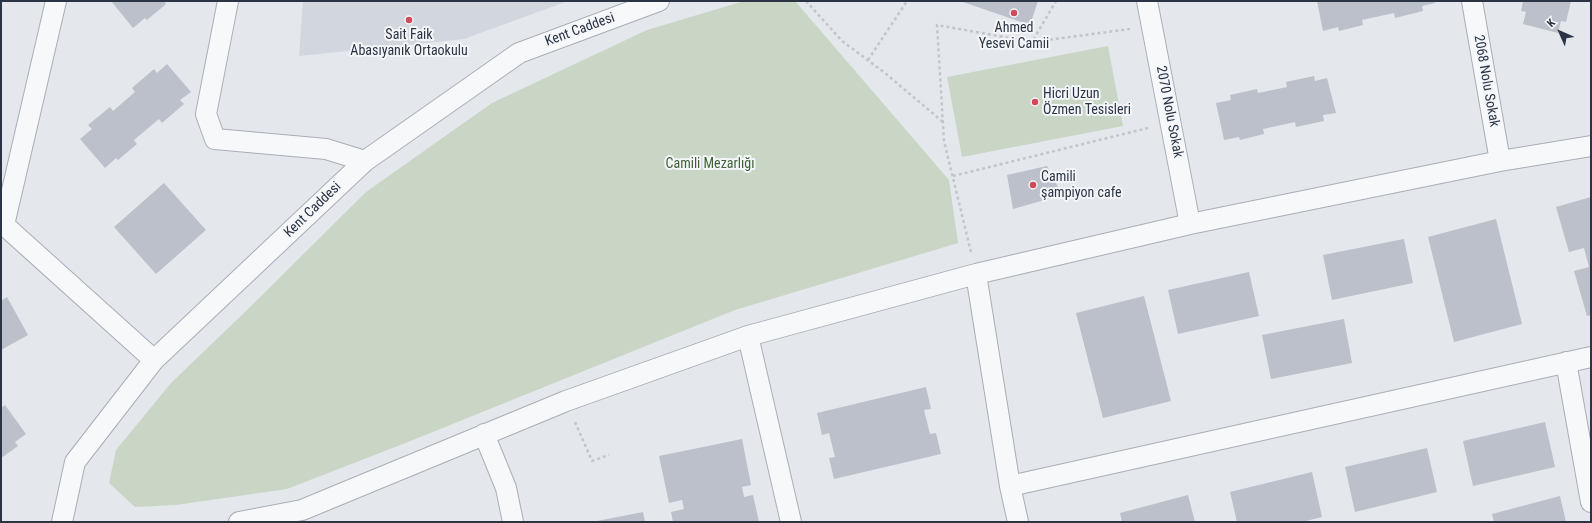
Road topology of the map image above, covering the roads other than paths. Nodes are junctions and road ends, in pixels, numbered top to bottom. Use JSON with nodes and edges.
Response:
{"nodes":[{"id":1,"x":56,"y":1,"type":"edge"},
{"id":2,"x":228,"y":1,"type":"edge"},
{"id":3,"x":659,"y":1,"type":"edge"},
{"id":4,"x":1147,"y":1,"type":"edge"},
{"id":5,"x":1472,"y":1,"type":"edge"},
{"id":6,"x":1591,"y":146,"type":"edge"},
{"id":7,"x":365,"y":161,"type":"junction"},
{"id":8,"x":1500,"y":162,"type":"junction"},
{"id":9,"x":1190,"y":224,"type":"junction"},
{"id":10,"x":3,"y":225,"type":"edge"},
{"id":11,"x":976,"y":274,"type":"junction"},
{"id":12,"x":748,"y":336,"type":"junction"},
{"id":13,"x":1591,"y":357,"type":"edge"},
{"id":14,"x":154,"y":360,"type":"junction"},
{"id":15,"x":1566,"y":362,"type":"junction"},
{"id":16,"x":484,"y":434,"type":"junction"},
{"id":17,"x":1010,"y":486,"type":"junction"},
{"id":18,"x":1591,"y":502,"type":"edge"},
{"id":19,"x":62,"y":522,"type":"edge"},
{"id":20,"x":239,"y":522,"type":"edge"},
{"id":21,"x":513,"y":522,"type":"edge"},
{"id":22,"x":791,"y":522,"type":"edge"},
{"id":23,"x":1018,"y":522,"type":"edge"}],
"edges":[{"from":1,"to":10,"type":"street"},
{"from":2,"to":7,"type":"street"},
{"from":3,"to":7,"type":"street","name":"Kent Caddesi"},
{"from":4,"to":9,"type":"street","name":"2070 Nolu Sokak"},
{"from":5,"to":8,"type":"street","name":"2068 Nolu Sokak"},
{"from":6,"to":8,"type":"street"},
{"from":7,"to":14,"type":"street","name":"Kent Caddesi"},
{"from":8,"to":9,"type":"street"},
{"from":9,"to":11,"type":"street"},
{"from":10,"to":14,"type":"street"},
{"from":11,"to":12,"type":"street"},
{"from":11,"to":17,"type":"street"},
{"from":12,"to":16,"type":"street"},
{"from":12,"to":22,"type":"street"},
{"from":13,"to":15,"type":"street"},
{"from":14,"to":19,"type":"street","name":"Kent Caddesi"},
{"from":15,"to":17,"type":"street"},
{"from":15,"to":18,"type":"street"},
{"from":16,"to":20,"type":"street"},
{"from":16,"to":21,"type":"street"},
{"from":17,"to":23,"type":"street"}]}
